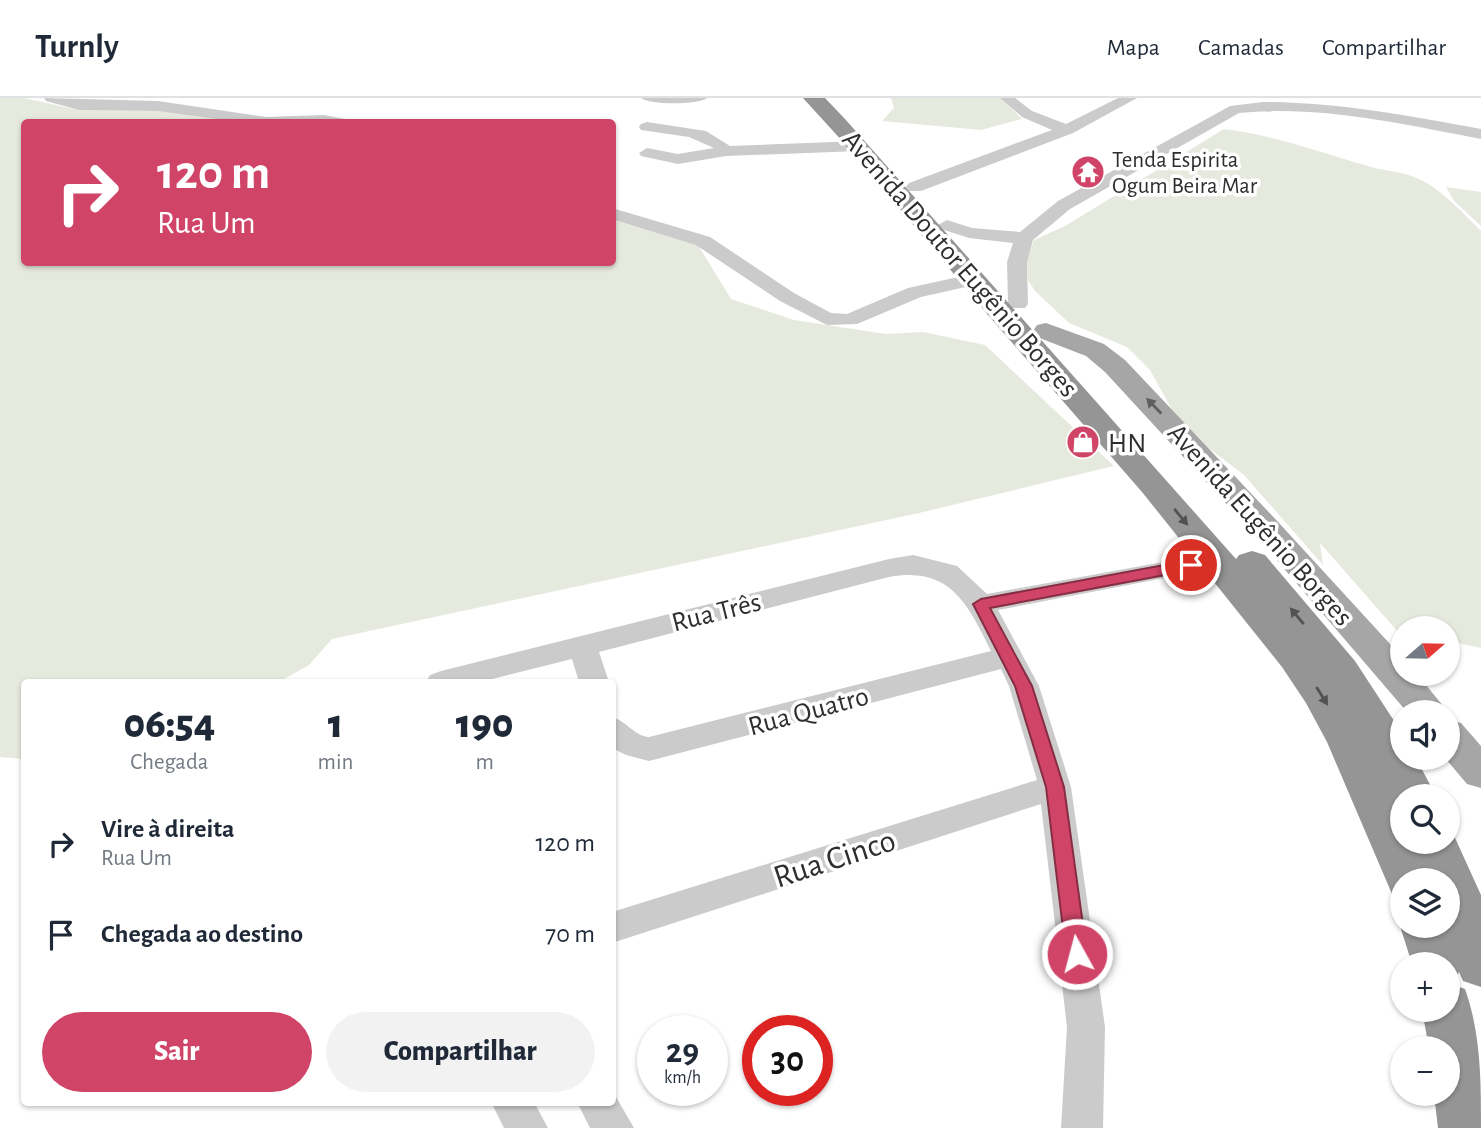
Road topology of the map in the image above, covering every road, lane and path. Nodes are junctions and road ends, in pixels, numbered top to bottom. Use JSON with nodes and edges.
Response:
{"nodes":[{"id":1,"x":51,"y":98,"type":"edge"},
{"id":2,"x":648,"y":98,"type":"edge"},
{"id":3,"x":700,"y":98,"type":"edge"},
{"id":4,"x":813,"y":98,"type":"edge"},
{"id":5,"x":830,"y":98,"type":"edge"},
{"id":6,"x":1007,"y":98,"type":"edge"},
{"id":7,"x":1130,"y":98,"type":"edge"},
{"id":8,"x":1282,"y":101,"type":"edge"},
{"id":9,"x":246,"y":119,"type":"edge"},
{"id":10,"x":647,"y":127,"type":"dead end"},
{"id":11,"x":1067,"y":130,"type":"junction"},
{"id":12,"x":1481,"y":134,"type":"edge"},
{"id":13,"x":859,"y":146,"type":"junction"},
{"id":14,"x":726,"y":151,"type":"junction"},
{"id":15,"x":647,"y":153,"type":"dead end"},
{"id":16,"x":915,"y":187,"type":"junction"},
{"id":17,"x":616,"y":214,"type":"edge"},
{"id":18,"x":947,"y":225,"type":"junction"},
{"id":19,"x":1024,"y":239,"type":"junction"},
{"id":20,"x":972,"y":279,"type":"junction"},
{"id":21,"x":1018,"y":304,"type":"junction"},
{"id":22,"x":1046,"y":331,"type":"junction"},
{"id":23,"x":1218,"y":560,"type":"junction"},
{"id":24,"x":981,"y":604,"type":"junction"},
{"id":25,"x":582,"y":645,"type":"junction"},
{"id":26,"x":1009,"y":657,"type":"junction"},
{"id":27,"x":452,"y":679,"type":"edge"},
{"id":28,"x":593,"y":679,"type":"edge"},
{"id":29,"x":1418,"y":700,"type":"edge"},
{"id":30,"x":616,"y":732,"type":"edge"},
{"id":31,"x":1460,"y":748,"type":"edge"},
{"id":32,"x":1481,"y":773,"type":"edge"},
{"id":33,"x":1407,"y":784,"type":"edge"},
{"id":34,"x":1055,"y":787,"type":"junction"},
{"id":35,"x":1440,"y":854,"type":"edge"},
{"id":36,"x":1404,"y":868,"type":"edge"},
{"id":37,"x":616,"y":927,"type":"edge"},
{"id":38,"x":1481,"y":965,"type":"edge"},
{"id":39,"x":1451,"y":1022,"type":"edge"},
{"id":40,"x":514,"y":1106,"type":"edge"},
{"id":41,"x":599,"y":1106,"type":"edge"},
{"id":42,"x":527,"y":1128,"type":"edge"},
{"id":43,"x":612,"y":1128,"type":"edge"},
{"id":44,"x":1082,"y":1128,"type":"edge"},
{"id":45,"x":1466,"y":1128,"type":"edge"}],
"edges":[{"from":1,"to":9,"type":"street"},
{"from":2,"to":3,"type":"street"},
{"from":4,"to":13,"type":"highway","name":"Avenida Doutor Eugênio Borges"},
{"from":5,"to":16,"type":"highway","name":"Avenida Doutor Eugênio Borges"},
{"from":6,"to":11,"type":"street"},
{"from":7,"to":11,"type":"street"},
{"from":8,"to":12,"type":"street"},
{"from":8,"to":19,"type":"street"},
{"from":10,"to":14,"type":"street"},
{"from":11,"to":16,"type":"street"},
{"from":13,"to":14,"type":"street"},
{"from":13,"to":20,"type":"highway","name":"Avenida Doutor Eugênio Borges"},
{"from":14,"to":15,"type":"street"},
{"from":16,"to":18,"type":"highway","name":"Avenida Doutor Eugênio Borges"},
{"from":17,"to":20,"type":"street"},
{"from":18,"to":19,"type":"street"},
{"from":18,"to":21,"type":"highway","name":"Avenida Doutor Eugênio Borges"},
{"from":19,"to":21,"type":"street"},
{"from":20,"to":23,"type":"highway","name":"Avenida Doutor Eugênio Borges","one_way":true},
{"from":21,"to":22,"type":"highway","name":"Avenida Doutor Eugênio Borges"},
{"from":29,"to":22,"type":"main road","name":"Avenida Eugênio Borges","one_way":true},
{"from":33,"to":22,"type":"highway","name":"Avenida Doutor Eugênio Borges","one_way":true},
{"from":23,"to":24,"type":"street"},
{"from":23,"to":36,"type":"highway","name":"Avenida Doutor Eugênio Borges","one_way":true},
{"from":24,"to":25,"type":"street","name":"Rua Três"},
{"from":24,"to":26,"type":"street","name":"Rua Três"},
{"from":25,"to":27,"type":"street","name":"Rua Três"},
{"from":25,"to":28,"type":"street"},
{"from":26,"to":30,"type":"street","name":"Rua Quatro"},
{"from":26,"to":34,"type":"street","name":"Rua Três"},
{"from":31,"to":32,"type":"main road"},
{"from":34,"to":37,"type":"street","name":"Rua Cinco"},
{"from":34,"to":44,"type":"street","name":"Rua Três"},
{"from":35,"to":38,"type":"highway"},
{"from":39,"to":45,"type":"highway"},
{"from":40,"to":42,"type":"street"},
{"from":41,"to":43,"type":"street"}]}
